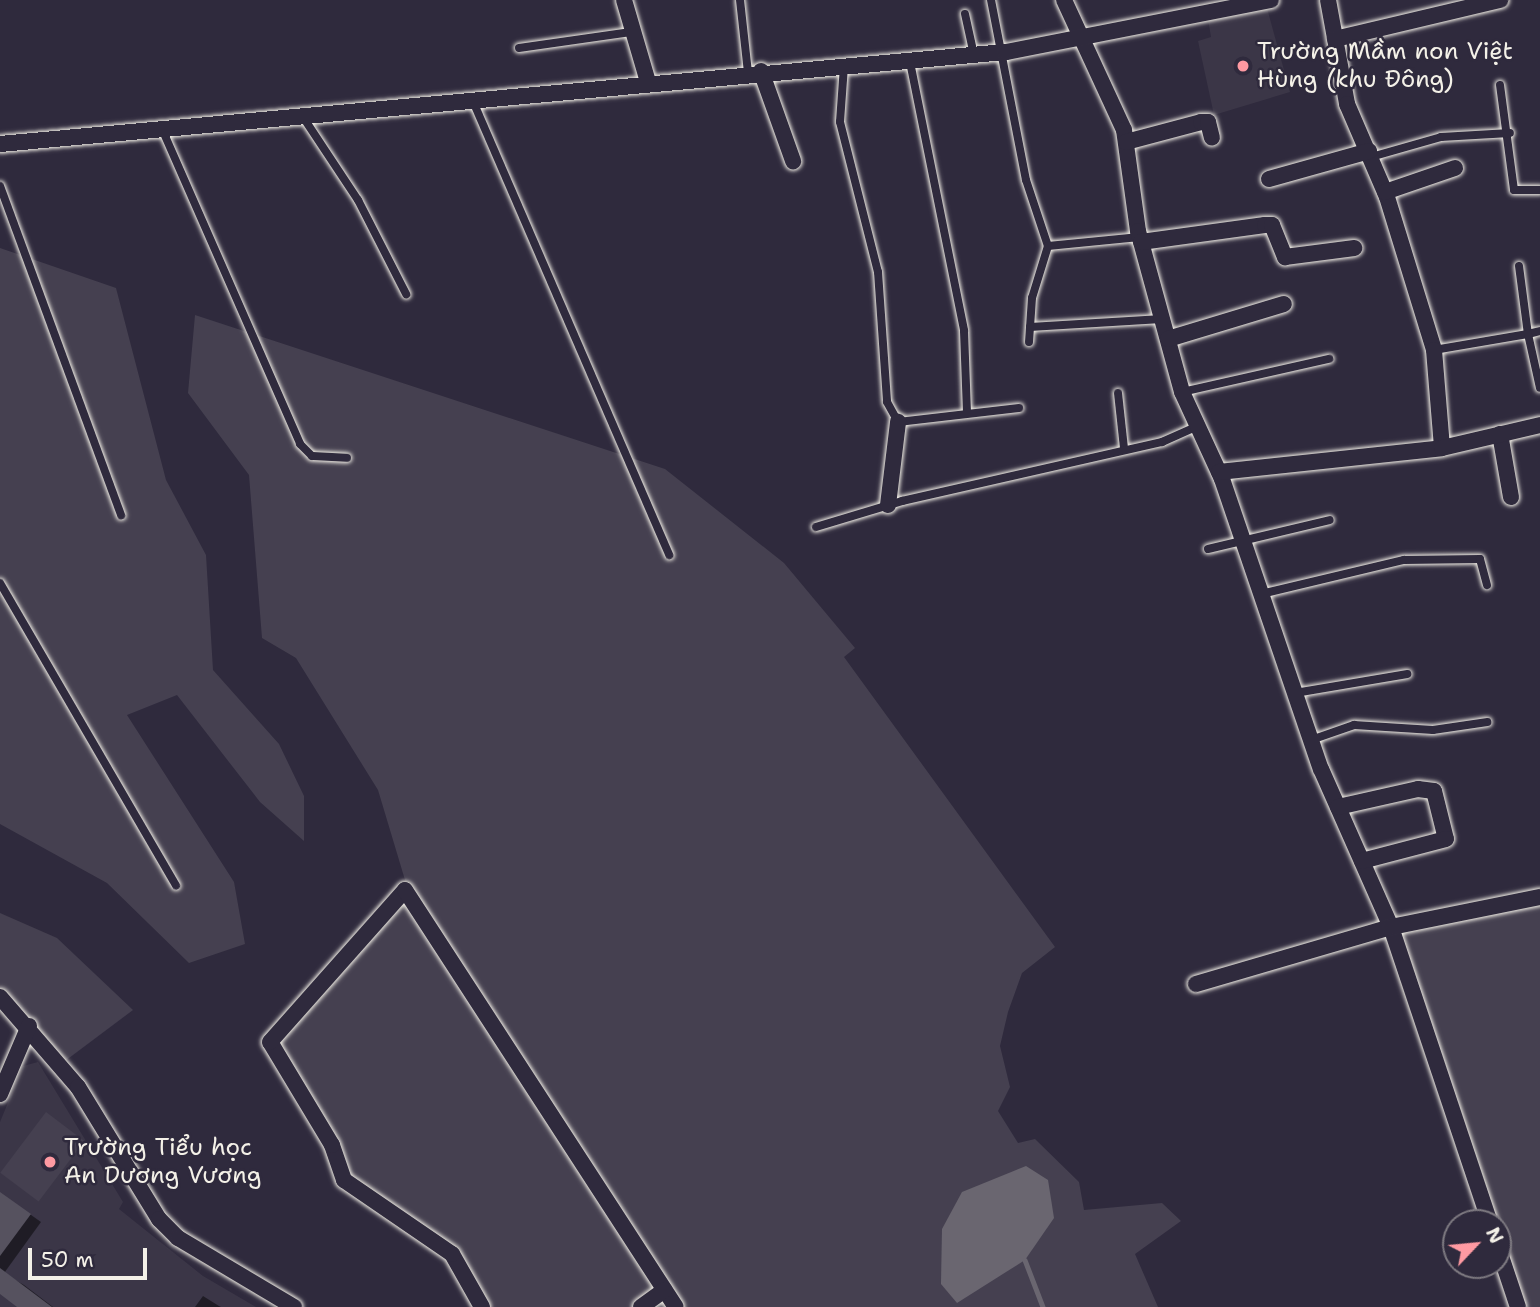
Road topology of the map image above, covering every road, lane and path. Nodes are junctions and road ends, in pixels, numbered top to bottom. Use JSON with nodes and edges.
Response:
{"nodes":[{"id":1,"x":624,"y":0,"type":"edge"},
{"id":2,"x":740,"y":0,"type":"edge"},
{"id":3,"x":991,"y":0,"type":"edge"},
{"id":4,"x":1064,"y":0,"type":"edge"},
{"id":5,"x":1270,"y":0,"type":"edge"},
{"id":6,"x":1328,"y":0,"type":"edge"},
{"id":7,"x":1500,"y":0,"type":"edge"},
{"id":8,"x":965,"y":14,"type":"dead end"},
{"id":9,"x":631,"y":32,"type":"junction"},
{"id":10,"x":1082,"y":34,"type":"junction"},
{"id":11,"x":1335,"y":39,"type":"junction"},
{"id":12,"x":519,"y":48,"type":"dead end"},
{"id":13,"x":1006,"y":52,"type":"junction"},
{"id":14,"x":974,"y":55,"type":"junction"},
{"id":15,"x":910,"y":62,"type":"junction"},
{"id":16,"x":844,"y":66,"type":"junction"},
{"id":17,"x":754,"y":71,"type":"junction"},
{"id":18,"x":648,"y":82,"type":"junction"},
{"id":19,"x":1500,"y":85,"type":"dead end"},
{"id":20,"x":472,"y":99,"type":"junction"},
{"id":21,"x":302,"y":114,"type":"junction"},
{"id":22,"x":161,"y":126,"type":"junction"},
{"id":23,"x":1510,"y":133,"type":"junction"},
{"id":24,"x":1212,"y":138,"type":"dead end"},
{"id":25,"x":1126,"y":142,"type":"junction"},
{"id":26,"x":0,"y":144,"type":"edge"},
{"id":27,"x":1371,"y":154,"type":"junction"},
{"id":28,"x":793,"y":161,"type":"dead end"},
{"id":29,"x":1455,"y":168,"type":"dead end"},
{"id":30,"x":1269,"y":179,"type":"dead end"},
{"id":31,"x":0,"y":186,"type":"edge"},
{"id":32,"x":1540,"y":190,"type":"edge"},
{"id":33,"x":1385,"y":192,"type":"junction"},
{"id":34,"x":1141,"y":240,"type":"junction"},
{"id":35,"x":1048,"y":246,"type":"junction"},
{"id":36,"x":1354,"y":248,"type":"dead end"},
{"id":37,"x":1518,"y":266,"type":"dead end"},
{"id":38,"x":406,"y":294,"type":"dead end"},
{"id":39,"x":1284,"y":304,"type":"dead end"},
{"id":40,"x":1162,"y":319,"type":"junction"},
{"id":41,"x":1030,"y":327,"type":"junction"},
{"id":42,"x":1540,"y":331,"type":"edge"},
{"id":43,"x":1528,"y":334,"type":"junction"},
{"id":44,"x":1168,"y":339,"type":"junction"},
{"id":45,"x":1029,"y":342,"type":"dead end"},
{"id":46,"x":1434,"y":350,"type":"junction"},
{"id":47,"x":1329,"y":359,"type":"dead end"},
{"id":48,"x":1540,"y":388,"type":"edge"},
{"id":49,"x":1182,"y":392,"type":"junction"},
{"id":50,"x":1118,"y":393,"type":"dead end"},
{"id":51,"x":1019,"y":408,"type":"dead end"},
{"id":52,"x":967,"y":412,"type":"junction"},
{"id":53,"x":898,"y":422,"type":"junction"},
{"id":54,"x":1540,"y":425,"type":"edge"},
{"id":55,"x":1198,"y":426,"type":"junction"},
{"id":56,"x":1500,"y":434,"type":"junction"},
{"id":57,"x":1124,"y":448,"type":"junction"},
{"id":58,"x":1442,"y":448,"type":"junction"},
{"id":59,"x":347,"y":458,"type":"dead end"},
{"id":60,"x":1219,"y":472,"type":"junction"},
{"id":61,"x":1511,"y":497,"type":"dead end"},
{"id":62,"x":888,"y":505,"type":"junction"},
{"id":63,"x":121,"y":515,"type":"dead end"},
{"id":64,"x":1330,"y":520,"type":"dead end"},
{"id":65,"x":816,"y":527,"type":"dead end"},
{"id":66,"x":1241,"y":537,"type":"junction"},
{"id":67,"x":1208,"y":549,"type":"dead end"},
{"id":68,"x":670,"y":555,"type":"dead end"},
{"id":69,"x":0,"y":583,"type":"edge"},
{"id":70,"x":1487,"y":585,"type":"dead end"},
{"id":71,"x":1261,"y":594,"type":"junction"},
{"id":72,"x":1407,"y":674,"type":"dead end"},
{"id":73,"x":1295,"y":693,"type":"junction"},
{"id":74,"x":1487,"y":722,"type":"dead end"},
{"id":75,"x":1311,"y":740,"type":"junction"},
{"id":76,"x":1338,"y":807,"type":"junction"},
{"id":77,"x":1362,"y":861,"type":"junction"},
{"id":78,"x":176,"y":885,"type":"dead end"},
{"id":79,"x":1540,"y":897,"type":"edge"},
{"id":80,"x":1391,"y":927,"type":"junction"},
{"id":81,"x":1196,"y":984,"type":"dead end"},
{"id":82,"x":0,"y":997,"type":"edge"},
{"id":83,"x":29,"y":1026,"type":"junction"},
{"id":84,"x":0,"y":1094,"type":"edge"},
{"id":85,"x":1485,"y":1209,"type":"edge"},
{"id":86,"x":1509,"y":1279,"type":"edge"},
{"id":87,"x":664,"y":1290,"type":"junction"},
{"id":88,"x":294,"y":1307,"type":"edge"},
{"id":89,"x":482,"y":1307,"type":"edge"},
{"id":90,"x":641,"y":1307,"type":"edge"},
{"id":91,"x":676,"y":1307,"type":"edge"},
{"id":92,"x":1518,"y":1307,"type":"edge"}],
"edges":[{"from":1,"to":9,"type":"street"},
{"from":2,"to":17,"type":"lane"},
{"from":3,"to":13,"type":"lane"},
{"from":4,"to":10,"type":"street"},
{"from":5,"to":10,"type":"street"},
{"from":6,"to":11,"type":"street"},
{"from":7,"to":11,"type":"street"},
{"from":8,"to":14,"type":"lane"},
{"from":9,"to":12,"type":"lane"},
{"from":9,"to":18,"type":"street"},
{"from":10,"to":13,"type":"street"},
{"from":10,"to":25,"type":"street"},
{"from":11,"to":27,"type":"street"},
{"from":13,"to":14,"type":"street"},
{"from":13,"to":35,"type":"lane"},
{"from":14,"to":15,"type":"street"},
{"from":15,"to":16,"type":"street"},
{"from":15,"to":52,"type":"lane"},
{"from":16,"to":17,"type":"street"},
{"from":16,"to":53,"type":"lane"},
{"from":17,"to":18,"type":"street"},
{"from":17,"to":28,"type":"street"},
{"from":18,"to":20,"type":"street"},
{"from":19,"to":23,"type":"lane"},
{"from":20,"to":21,"type":"street"},
{"from":20,"to":68,"type":"lane"},
{"from":21,"to":22,"type":"street"},
{"from":21,"to":38,"type":"lane"},
{"from":22,"to":26,"type":"street"},
{"from":22,"to":59,"type":"lane"},
{"from":23,"to":27,"type":"lane"},
{"from":23,"to":32,"type":"lane"},
{"from":24,"to":25,"type":"street"},
{"from":25,"to":34,"type":"street"},
{"from":27,"to":30,"type":"street"},
{"from":27,"to":33,"type":"street"},
{"from":29,"to":33,"type":"street"},
{"from":31,"to":63,"type":"lane"},
{"from":33,"to":46,"type":"street"},
{"from":34,"to":35,"type":"lane"},
{"from":34,"to":36,"type":"street"},
{"from":34,"to":40,"type":"street"},
{"from":35,"to":41,"type":"lane"},
{"from":37,"to":43,"type":"lane"},
{"from":39,"to":44,"type":"street"},
{"from":40,"to":41,"type":"lane"},
{"from":40,"to":44,"type":"street"},
{"from":41,"to":45,"type":"lane"},
{"from":42,"to":43,"type":"lane"},
{"from":43,"to":46,"type":"lane"},
{"from":43,"to":48,"type":"lane"},
{"from":44,"to":49,"type":"street"},
{"from":46,"to":58,"type":"street"},
{"from":47,"to":49,"type":"lane"},
{"from":49,"to":55,"type":"street"},
{"from":50,"to":57,"type":"lane"},
{"from":51,"to":52,"type":"lane"},
{"from":52,"to":53,"type":"lane"},
{"from":53,"to":62,"type":"street"},
{"from":54,"to":56,"type":"street"},
{"from":55,"to":57,"type":"lane"},
{"from":55,"to":60,"type":"street"},
{"from":56,"to":58,"type":"street"},
{"from":56,"to":61,"type":"street"},
{"from":57,"to":62,"type":"lane"},
{"from":58,"to":60,"type":"street"},
{"from":60,"to":66,"type":"street"},
{"from":62,"to":65,"type":"lane"},
{"from":64,"to":66,"type":"lane"},
{"from":66,"to":67,"type":"lane"},
{"from":66,"to":71,"type":"street"},
{"from":69,"to":78,"type":"lane"},
{"from":70,"to":71,"type":"lane"},
{"from":71,"to":73,"type":"street"},
{"from":72,"to":73,"type":"lane"},
{"from":73,"to":75,"type":"street"},
{"from":74,"to":75,"type":"lane"},
{"from":75,"to":76,"type":"street"},
{"from":76,"to":77,"type":"street"},
{"from":76,"to":77,"type":"street"},
{"from":77,"to":80,"type":"street"},
{"from":79,"to":80,"type":"street"},
{"from":80,"to":81,"type":"street"},
{"from":80,"to":85,"type":"street"},
{"from":82,"to":83,"type":"street"},
{"from":83,"to":84,"type":"street"},
{"from":83,"to":88,"type":"street"},
{"from":86,"to":92,"type":"street"},
{"from":87,"to":89,"type":"street"},
{"from":87,"to":90,"type":"street"},
{"from":87,"to":91,"type":"street"}]}
